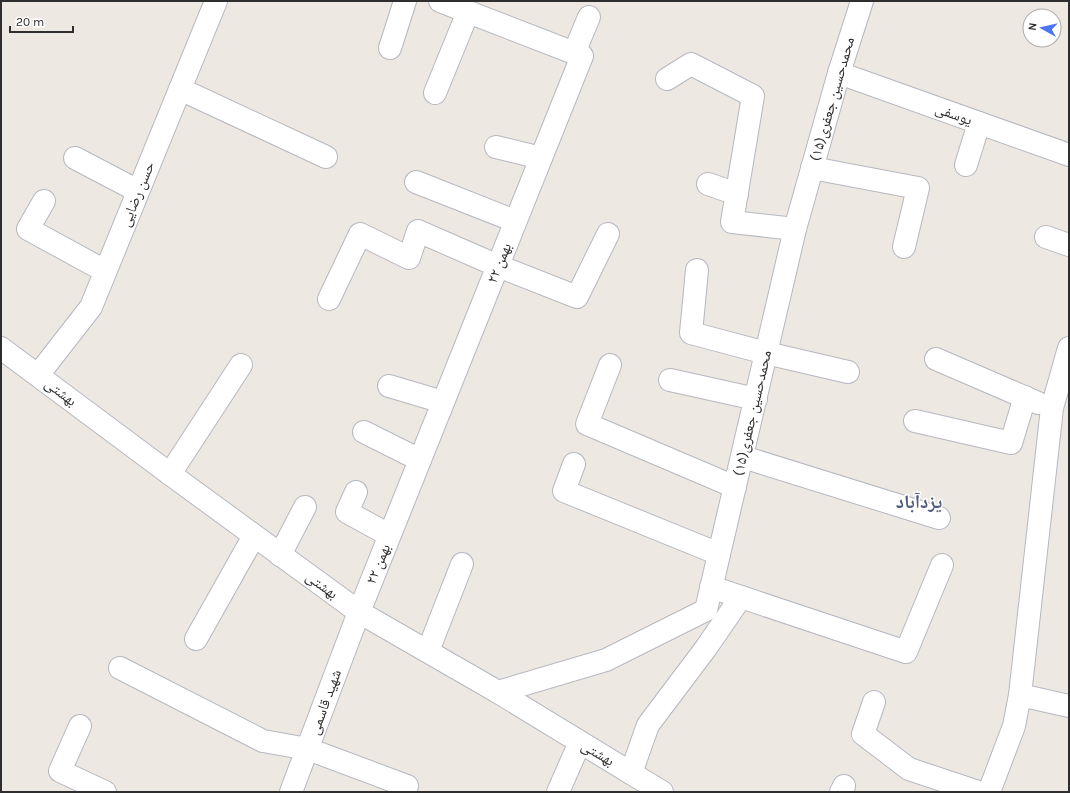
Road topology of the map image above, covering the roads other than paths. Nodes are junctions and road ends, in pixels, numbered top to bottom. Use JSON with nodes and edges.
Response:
{"nodes":[{"id":1,"x":216,"y":1,"type":"edge"},
{"id":2,"x":405,"y":1,"type":"edge"},
{"id":3,"x":440,"y":1,"type":"edge"},
{"id":4,"x":862,"y":1,"type":"edge"},
{"id":5,"x":468,"y":12,"type":"junction"},
{"id":6,"x":589,"y":17,"type":"dead end"},
{"id":7,"x":390,"y":48,"type":"dead end"},
{"id":8,"x":574,"y":53,"type":"junction"},
{"id":9,"x":839,"y":73,"type":"junction"},
{"id":10,"x":667,"y":79,"type":"dead end"},
{"id":11,"x":180,"y":89,"type":"junction"},
{"id":12,"x":435,"y":94,"type":"dead end"},
{"id":13,"x":979,"y":123,"type":"junction"},
{"id":14,"x":496,"y":147,"type":"dead end"},
{"id":15,"x":1069,"y":155,"type":"edge"},
{"id":16,"x":326,"y":157,"type":"dead end"},
{"id":17,"x":75,"y":158,"type":"dead end"},
{"id":18,"x":541,"y":158,"type":"junction"},
{"id":19,"x":966,"y":165,"type":"dead end"},
{"id":20,"x":812,"y":168,"type":"junction"},
{"id":21,"x":416,"y":182,"type":"dead end"},
{"id":22,"x":708,"y":184,"type":"dead end"},
{"id":23,"x":138,"y":191,"type":"junction"},
{"id":24,"x":737,"y":194,"type":"junction"},
{"id":25,"x":44,"y":201,"type":"dead end"},
{"id":26,"x":516,"y":221,"type":"junction"},
{"id":27,"x":795,"y":229,"type":"junction"},
{"id":28,"x":608,"y":234,"type":"dead end"},
{"id":29,"x":1046,"y":237,"type":"dead end"},
{"id":30,"x":1069,"y":245,"type":"edge"},
{"id":31,"x":904,"y":247,"type":"dead end"},
{"id":32,"x":498,"y":266,"type":"junction"},
{"id":33,"x":697,"y":270,"type":"dead end"},
{"id":34,"x":106,"y":271,"type":"junction"},
{"id":35,"x":329,"y":299,"type":"dead end"},
{"id":36,"x":1,"y":348,"type":"edge"},
{"id":37,"x":1069,"y":348,"type":"edge"},
{"id":38,"x":766,"y":353,"type":"junction"},
{"id":39,"x":936,"y":358,"type":"dead end"},
{"id":40,"x":242,"y":365,"type":"dead end"},
{"id":41,"x":610,"y":365,"type":"dead end"},
{"id":42,"x":848,"y":372,"type":"dead end"},
{"id":43,"x":38,"y":375,"type":"junction"},
{"id":44,"x":670,"y":380,"type":"dead end"},
{"id":45,"x":389,"y":386,"type":"dead end"},
{"id":46,"x":1025,"y":397,"type":"junction"},
{"id":47,"x":756,"y":399,"type":"junction"},
{"id":48,"x":443,"y":402,"type":"junction"},
{"id":49,"x":1052,"y":408,"type":"junction"},
{"id":50,"x":915,"y":422,"type":"dead end"},
{"id":51,"x":364,"y":432,"type":"dead end"},
{"id":52,"x":743,"y":457,"type":"junction"},
{"id":53,"x":420,"y":460,"type":"junction"},
{"id":54,"x":574,"y":464,"type":"dead end"},
{"id":55,"x":170,"y":474,"type":"junction"},
{"id":56,"x":735,"y":487,"type":"junction"},
{"id":57,"x":356,"y":492,"type":"dead end"},
{"id":58,"x":305,"y":507,"type":"dead end"},
{"id":59,"x":939,"y":518,"type":"dead end"},
{"id":60,"x":389,"y":535,"type":"junction"},
{"id":61,"x":254,"y":536,"type":"junction"},
{"id":62,"x":719,"y":554,"type":"junction"},
{"id":63,"x":280,"y":555,"type":"junction"},
{"id":64,"x":462,"y":564,"type":"dead end"},
{"id":65,"x":942,"y":565,"type":"dead end"},
{"id":66,"x":711,"y":588,"type":"junction"},
{"id":67,"x":740,"y":597,"type":"junction"},
{"id":68,"x":359,"y":612,"type":"junction"},
{"id":69,"x":196,"y":639,"type":"dead end"},
{"id":70,"x":428,"y":651,"type":"junction"},
{"id":71,"x":120,"y":668,"type":"dead end"},
{"id":72,"x":498,"y":692,"type":"junction"},
{"id":73,"x":1020,"y":695,"type":"junction"},
{"id":74,"x":874,"y":702,"type":"dead end"},
{"id":75,"x":1069,"y":706,"type":"edge"},
{"id":76,"x":80,"y":726,"type":"dead end"},
{"id":77,"x":580,"y":742,"type":"junction"},
{"id":78,"x":308,"y":748,"type":"junction"},
{"id":79,"x":631,"y":773,"type":"junction"},
{"id":80,"x":407,"y":786,"type":"dead end"},
{"id":81,"x":105,"y":792,"type":"edge"},
{"id":82,"x":291,"y":792,"type":"edge"},
{"id":83,"x":558,"y":792,"type":"edge"},
{"id":84,"x":662,"y":792,"type":"edge"},
{"id":85,"x":978,"y":792,"type":"edge"},
{"id":86,"x":989,"y":792,"type":"edge"}],
"edges":[{"from":1,"to":11,"type":"street","name":"حسن رضایی"},
{"from":2,"to":7,"type":"street"},
{"from":3,"to":5,"type":"street"},
{"from":4,"to":9,"type":"street","name":"محمدحسین جعفری(۱۵)"},
{"from":5,"to":8,"type":"street"},
{"from":5,"to":12,"type":"street"},
{"from":6,"to":8,"type":"street"},
{"from":8,"to":18,"type":"street","name":"۲۲ بهمن"},
{"from":9,"to":13,"type":"street","name":"یوسفی"},
{"from":9,"to":20,"type":"street","name":"محمدحسین جعفری(۱۵)"},
{"from":10,"to":24,"type":"street"},
{"from":11,"to":16,"type":"street"},
{"from":11,"to":23,"type":"street","name":"حسن رضایی"},
{"from":13,"to":15,"type":"street","name":"یوسفی"},
{"from":13,"to":19,"type":"street"},
{"from":14,"to":18,"type":"street"},
{"from":17,"to":23,"type":"street"},
{"from":18,"to":26,"type":"street","name":"۲۲ بهمن"},
{"from":20,"to":27,"type":"street","name":"محمدحسین جعفری(۱۵)"},
{"from":20,"to":31,"type":"street"},
{"from":21,"to":26,"type":"street"},
{"from":22,"to":24,"type":"street"},
{"from":23,"to":34,"type":"street","name":"حسن رضایی"},
{"from":24,"to":27,"type":"street"},
{"from":25,"to":34,"type":"street"},
{"from":26,"to":32,"type":"street","name":"۲۲ بهمن"},
{"from":27,"to":38,"type":"street","name":"محمدحسین جعفری(۱۵)"},
{"from":28,"to":32,"type":"street"},
{"from":29,"to":30,"type":"street"},
{"from":32,"to":35,"type":"street"},
{"from":32,"to":48,"type":"street","name":"۲۲ بهمن"},
{"from":33,"to":38,"type":"street"},
{"from":34,"to":43,"type":"street","name":"حسن رضایی"},
{"from":36,"to":43,"type":"street","name":"بهشتی"},
{"from":37,"to":49,"type":"street"},
{"from":38,"to":42,"type":"street"},
{"from":38,"to":47,"type":"street","name":"محمدحسین جعفری(۱۵)"},
{"from":39,"to":46,"type":"street"},
{"from":40,"to":55,"type":"street"},
{"from":41,"to":56,"type":"street"},
{"from":43,"to":55,"type":"street","name":"بهشتی"},
{"from":44,"to":47,"type":"street"},
{"from":45,"to":48,"type":"street"},
{"from":46,"to":49,"type":"street"},
{"from":46,"to":50,"type":"street"},
{"from":47,"to":52,"type":"street","name":"محمدحسین جعفری(۱۵)"},
{"from":48,"to":53,"type":"street","name":"۲۲ بهمن"},
{"from":49,"to":73,"type":"street"},
{"from":51,"to":53,"type":"street"},
{"from":52,"to":56,"type":"street","name":"محمدحسین جعفری(۱۵)"},
{"from":52,"to":59,"type":"street"},
{"from":53,"to":60,"type":"street","name":"۲۲ بهمن"},
{"from":54,"to":62,"type":"street"},
{"from":55,"to":61,"type":"street","name":"بهشتی"},
{"from":56,"to":62,"type":"street","name":"محمدحسین جعفری(۱۵)"},
{"from":57,"to":60,"type":"street"},
{"from":58,"to":63,"type":"street"},
{"from":60,"to":68,"type":"street","name":"۲۲ بهمن"},
{"from":61,"to":63,"type":"street","name":"بهشتی"},
{"from":61,"to":69,"type":"street"},
{"from":62,"to":66,"type":"street","name":"محمدحسین جعفری(۱۵)"},
{"from":63,"to":68,"type":"street","name":"بهشتی"},
{"from":64,"to":70,"type":"street"},
{"from":65,"to":67,"type":"street"},
{"from":66,"to":67,"type":"street"},
{"from":66,"to":72,"type":"street","name":"محمدحسین جعفری(۱۵)"},
{"from":67,"to":79,"type":"street"},
{"from":68,"to":70,"type":"street","name":"بهشتی"},
{"from":68,"to":78,"type":"street","name":"شهید قاسمی"},
{"from":70,"to":72,"type":"street","name":"بهشتی"},
{"from":71,"to":78,"type":"street"},
{"from":72,"to":77,"type":"street","name":"بهشتی"},
{"from":73,"to":75,"type":"street"},
{"from":73,"to":86,"type":"street"},
{"from":74,"to":85,"type":"street"},
{"from":76,"to":81,"type":"street"},
{"from":77,"to":79,"type":"street","name":"بهشتی"},
{"from":77,"to":83,"type":"street"},
{"from":78,"to":80,"type":"street"},
{"from":78,"to":82,"type":"street","name":"شهید قاسمی"},
{"from":79,"to":84,"type":"street","name":"بهشتی"}]}
